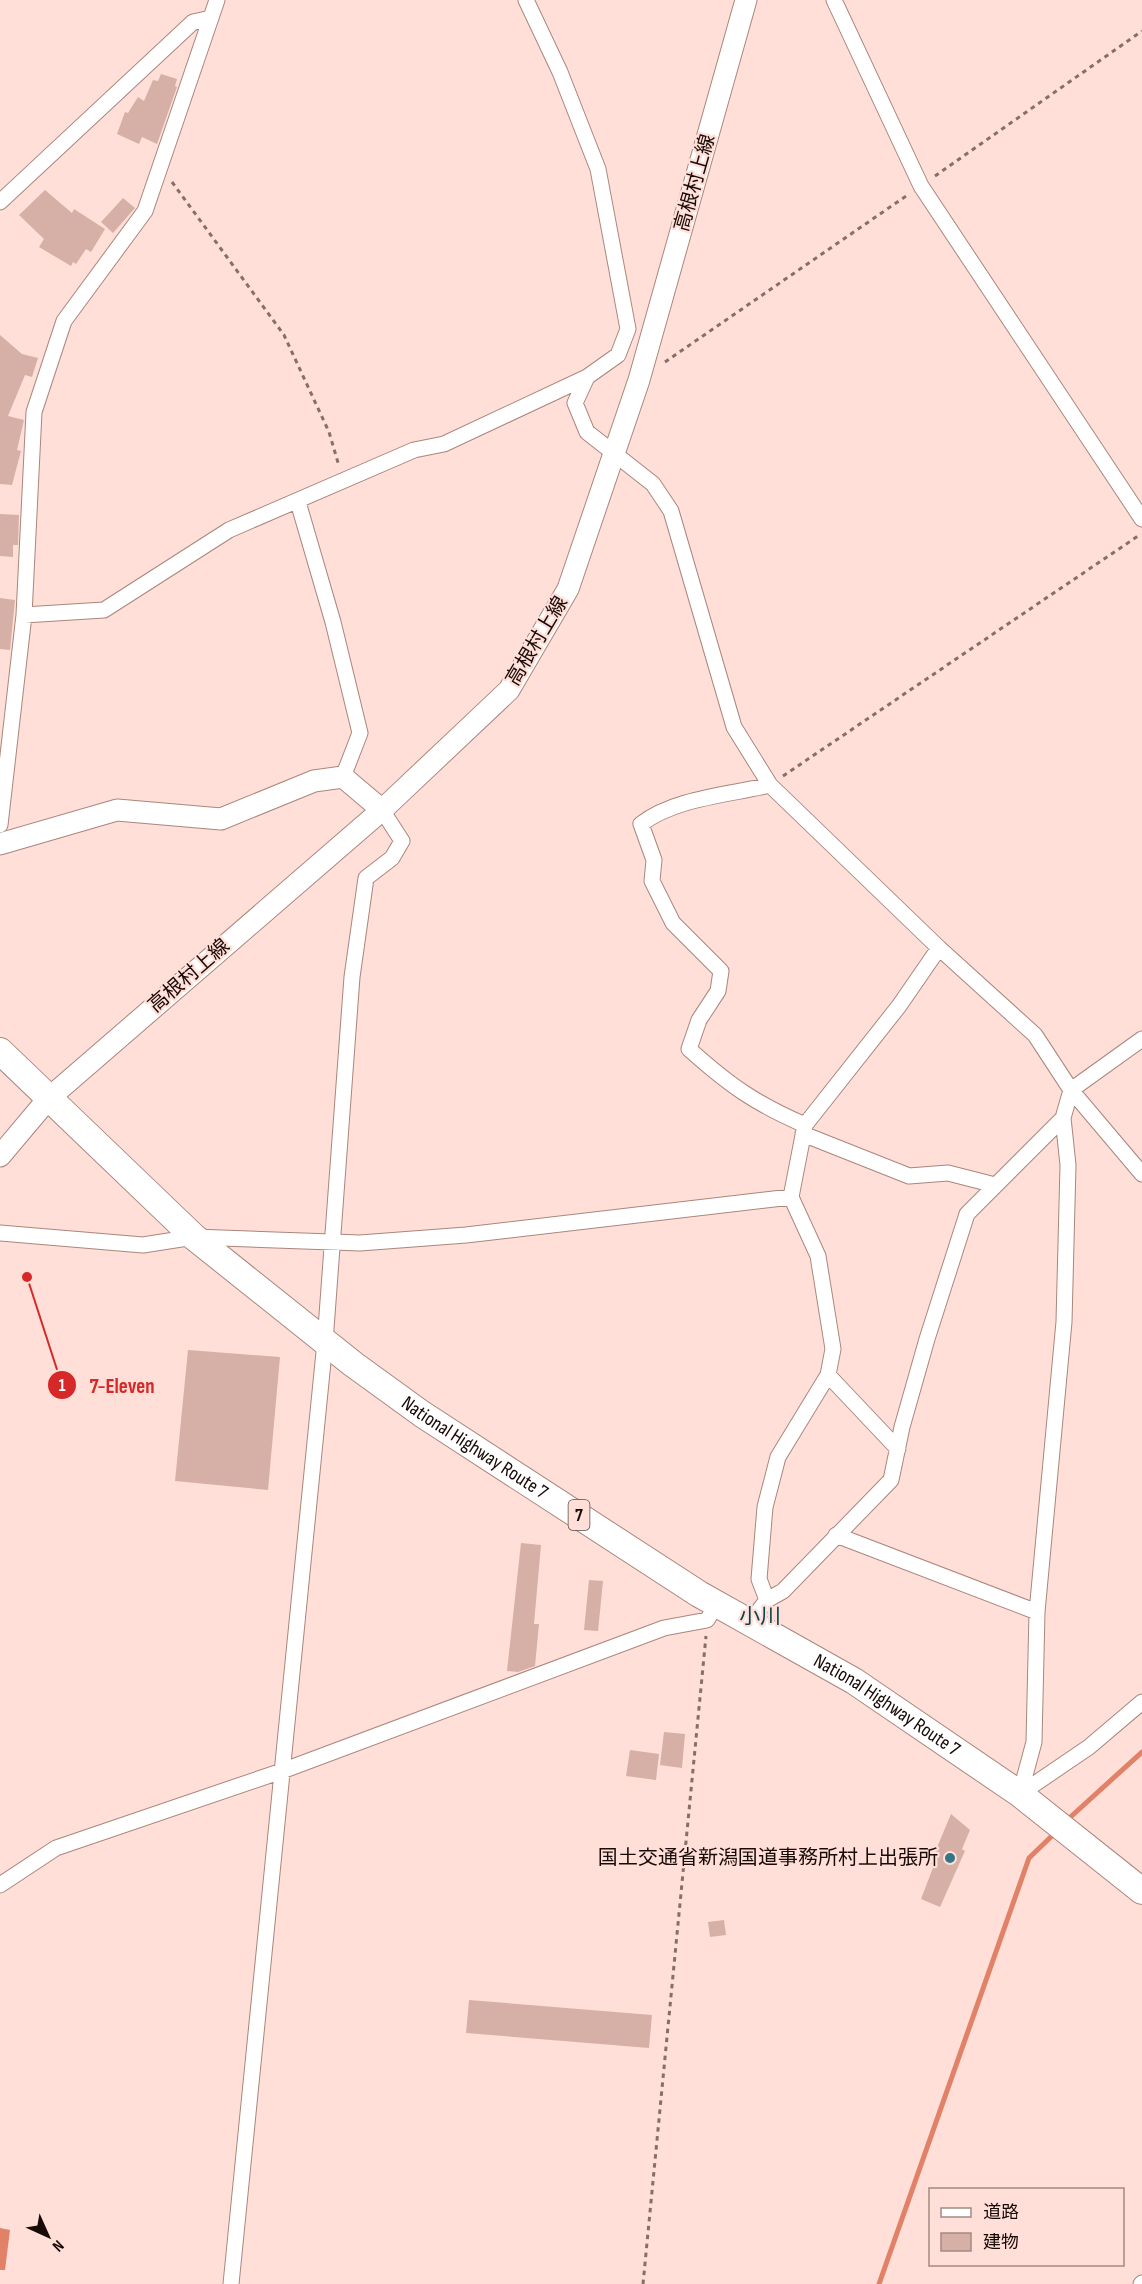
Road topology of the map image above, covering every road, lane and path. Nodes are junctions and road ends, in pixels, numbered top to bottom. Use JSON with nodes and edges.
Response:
{"nodes":[{"id":1,"x":217,"y":0,"type":"edge"},
{"id":2,"x":526,"y":0,"type":"edge"},
{"id":3,"x":746,"y":0,"type":"edge"},
{"id":4,"x":834,"y":0,"type":"edge"},
{"id":5,"x":211,"y":18,"type":"junction"},
{"id":6,"x":1142,"y":31,"type":"edge"},
{"id":7,"x":162,"y":169,"type":"junction"},
{"id":8,"x":921,"y":186,"type":"junction"},
{"id":9,"x":0,"y":202,"type":"edge"},
{"id":10,"x":587,"y":377,"type":"junction"},
{"id":11,"x":639,"y":380,"type":"junction"},
{"id":12,"x":615,"y":451,"type":"junction"},
{"id":13,"x":344,"y":480,"type":"junction"},
{"id":14,"x":298,"y":502,"type":"junction"},
{"id":15,"x":1142,"y":519,"type":"edge"},
{"id":16,"x":1142,"y":533,"type":"edge"},
{"id":17,"x":24,"y":615,"type":"junction"},
{"id":18,"x":343,"y":777,"type":"junction"},
{"id":19,"x":770,"y":785,"type":"junction"},
{"id":20,"x":382,"y":810,"type":"junction"},
{"id":21,"x":0,"y":825,"type":"edge"},
{"id":22,"x":0,"y":844,"type":"edge"},
{"id":23,"x":939,"y":948,"type":"junction"},
{"id":24,"x":1142,"y":1039,"type":"edge"},
{"id":25,"x":0,"y":1051,"type":"edge"},
{"id":26,"x":1071,"y":1090,"type":"junction"},
{"id":27,"x":48,"y":1099,"type":"junction"},
{"id":28,"x":1063,"y":1118,"type":"junction"},
{"id":29,"x":804,"y":1130,"type":"junction"},
{"id":30,"x":0,"y":1156,"type":"edge"},
{"id":31,"x":1142,"y":1174,"type":"edge"},
{"id":32,"x":995,"y":1185,"type":"junction"},
{"id":33,"x":791,"y":1197,"type":"junction"},
{"id":34,"x":0,"y":1233,"type":"edge"},
{"id":35,"x":194,"y":1237,"type":"junction"},
{"id":36,"x":332,"y":1243,"type":"junction"},
{"id":37,"x":325,"y":1342,"type":"junction"},
{"id":38,"x":828,"y":1375,"type":"junction"},
{"id":39,"x":898,"y":1449,"type":"junction"},
{"id":40,"x":836,"y":1535,"type":"junction"},
{"id":41,"x":767,"y":1600,"type":"junction"},
{"id":42,"x":713,"y":1611,"type":"junction"},
{"id":43,"x":1037,"y":1612,"type":"junction"},
{"id":44,"x":750,"y":1622,"type":"junction"},
{"id":45,"x":1142,"y":1702,"type":"edge"},
{"id":46,"x":282,"y":1771,"type":"junction"},
{"id":47,"x":1020,"y":1794,"type":"junction"},
{"id":48,"x":0,"y":1885,"type":"edge"},
{"id":49,"x":1142,"y":1891,"type":"edge"},
{"id":50,"x":231,"y":2284,"type":"edge"},
{"id":51,"x":643,"y":2284,"type":"edge"}],
"edges":[{"from":1,"to":5,"type":"street"},
{"from":2,"to":10,"type":"street"},
{"from":3,"to":11,"type":"main road","name":"高根村上線"},
{"from":4,"to":8,"type":"street"},
{"from":5,"to":7,"type":"street"},
{"from":5,"to":9,"type":"street"},
{"from":6,"to":8,"type":"path"},
{"from":7,"to":13,"type":"path"},
{"from":7,"to":17,"type":"street"},
{"from":8,"to":11,"type":"path"},
{"from":8,"to":15,"type":"street"},
{"from":10,"to":12,"type":"street"},
{"from":10,"to":13,"type":"street"},
{"from":11,"to":12,"type":"main road","name":"高根村上線"},
{"from":12,"to":19,"type":"street"},
{"from":12,"to":20,"type":"main road","name":"高根村上線"},
{"from":13,"to":14,"type":"street"},
{"from":14,"to":17,"type":"street"},
{"from":14,"to":18,"type":"street"},
{"from":16,"to":19,"type":"path"},
{"from":17,"to":21,"type":"street"},
{"from":18,"to":20,"type":"main road"},
{"from":18,"to":22,"type":"main road"},
{"from":19,"to":23,"type":"street"},
{"from":19,"to":29,"type":"street"},
{"from":20,"to":27,"type":"main road","name":"高根村上線"},
{"from":20,"to":36,"type":"street"},
{"from":23,"to":26,"type":"street"},
{"from":23,"to":29,"type":"street"},
{"from":24,"to":26,"type":"street"},
{"from":25,"to":27,"type":"highway","number":"7"},
{"from":26,"to":28,"type":"street"},
{"from":26,"to":31,"type":"street"},
{"from":27,"to":30,"type":"main road","name":"高根村上線"},
{"from":27,"to":35,"type":"highway","name":"National Highway Route 7","number":"7"},
{"from":28,"to":32,"type":"street"},
{"from":28,"to":43,"type":"street"},
{"from":29,"to":32,"type":"street"},
{"from":29,"to":33,"type":"street"},
{"from":32,"to":39,"type":"street"},
{"from":33,"to":36,"type":"street"},
{"from":33,"to":38,"type":"street"},
{"from":34,"to":35,"type":"street"},
{"from":35,"to":36,"type":"street"},
{"from":35,"to":37,"type":"highway","name":"National Highway Route 7","number":"7"},
{"from":36,"to":37,"type":"street"},
{"from":37,"to":42,"type":"highway","name":"National Highway Route 7","number":"7"},
{"from":37,"to":46,"type":"street"},
{"from":38,"to":39,"type":"street"},
{"from":38,"to":41,"type":"street"},
{"from":39,"to":40,"type":"street"},
{"from":40,"to":41,"type":"street"},
{"from":40,"to":43,"type":"street"},
{"from":41,"to":44,"type":"street"},
{"from":42,"to":44,"type":"highway","name":"National Highway Route 7","number":"7"},
{"from":42,"to":46,"type":"street"},
{"from":42,"to":51,"type":"path"},
{"from":43,"to":47,"type":"street"},
{"from":44,"to":47,"type":"highway","name":"National Highway Route 7","number":"7"},
{"from":45,"to":47,"type":"street"},
{"from":46,"to":48,"type":"street"},
{"from":46,"to":50,"type":"street"},
{"from":47,"to":49,"type":"highway","name":"National Highway Route 7","number":"7"}]}
